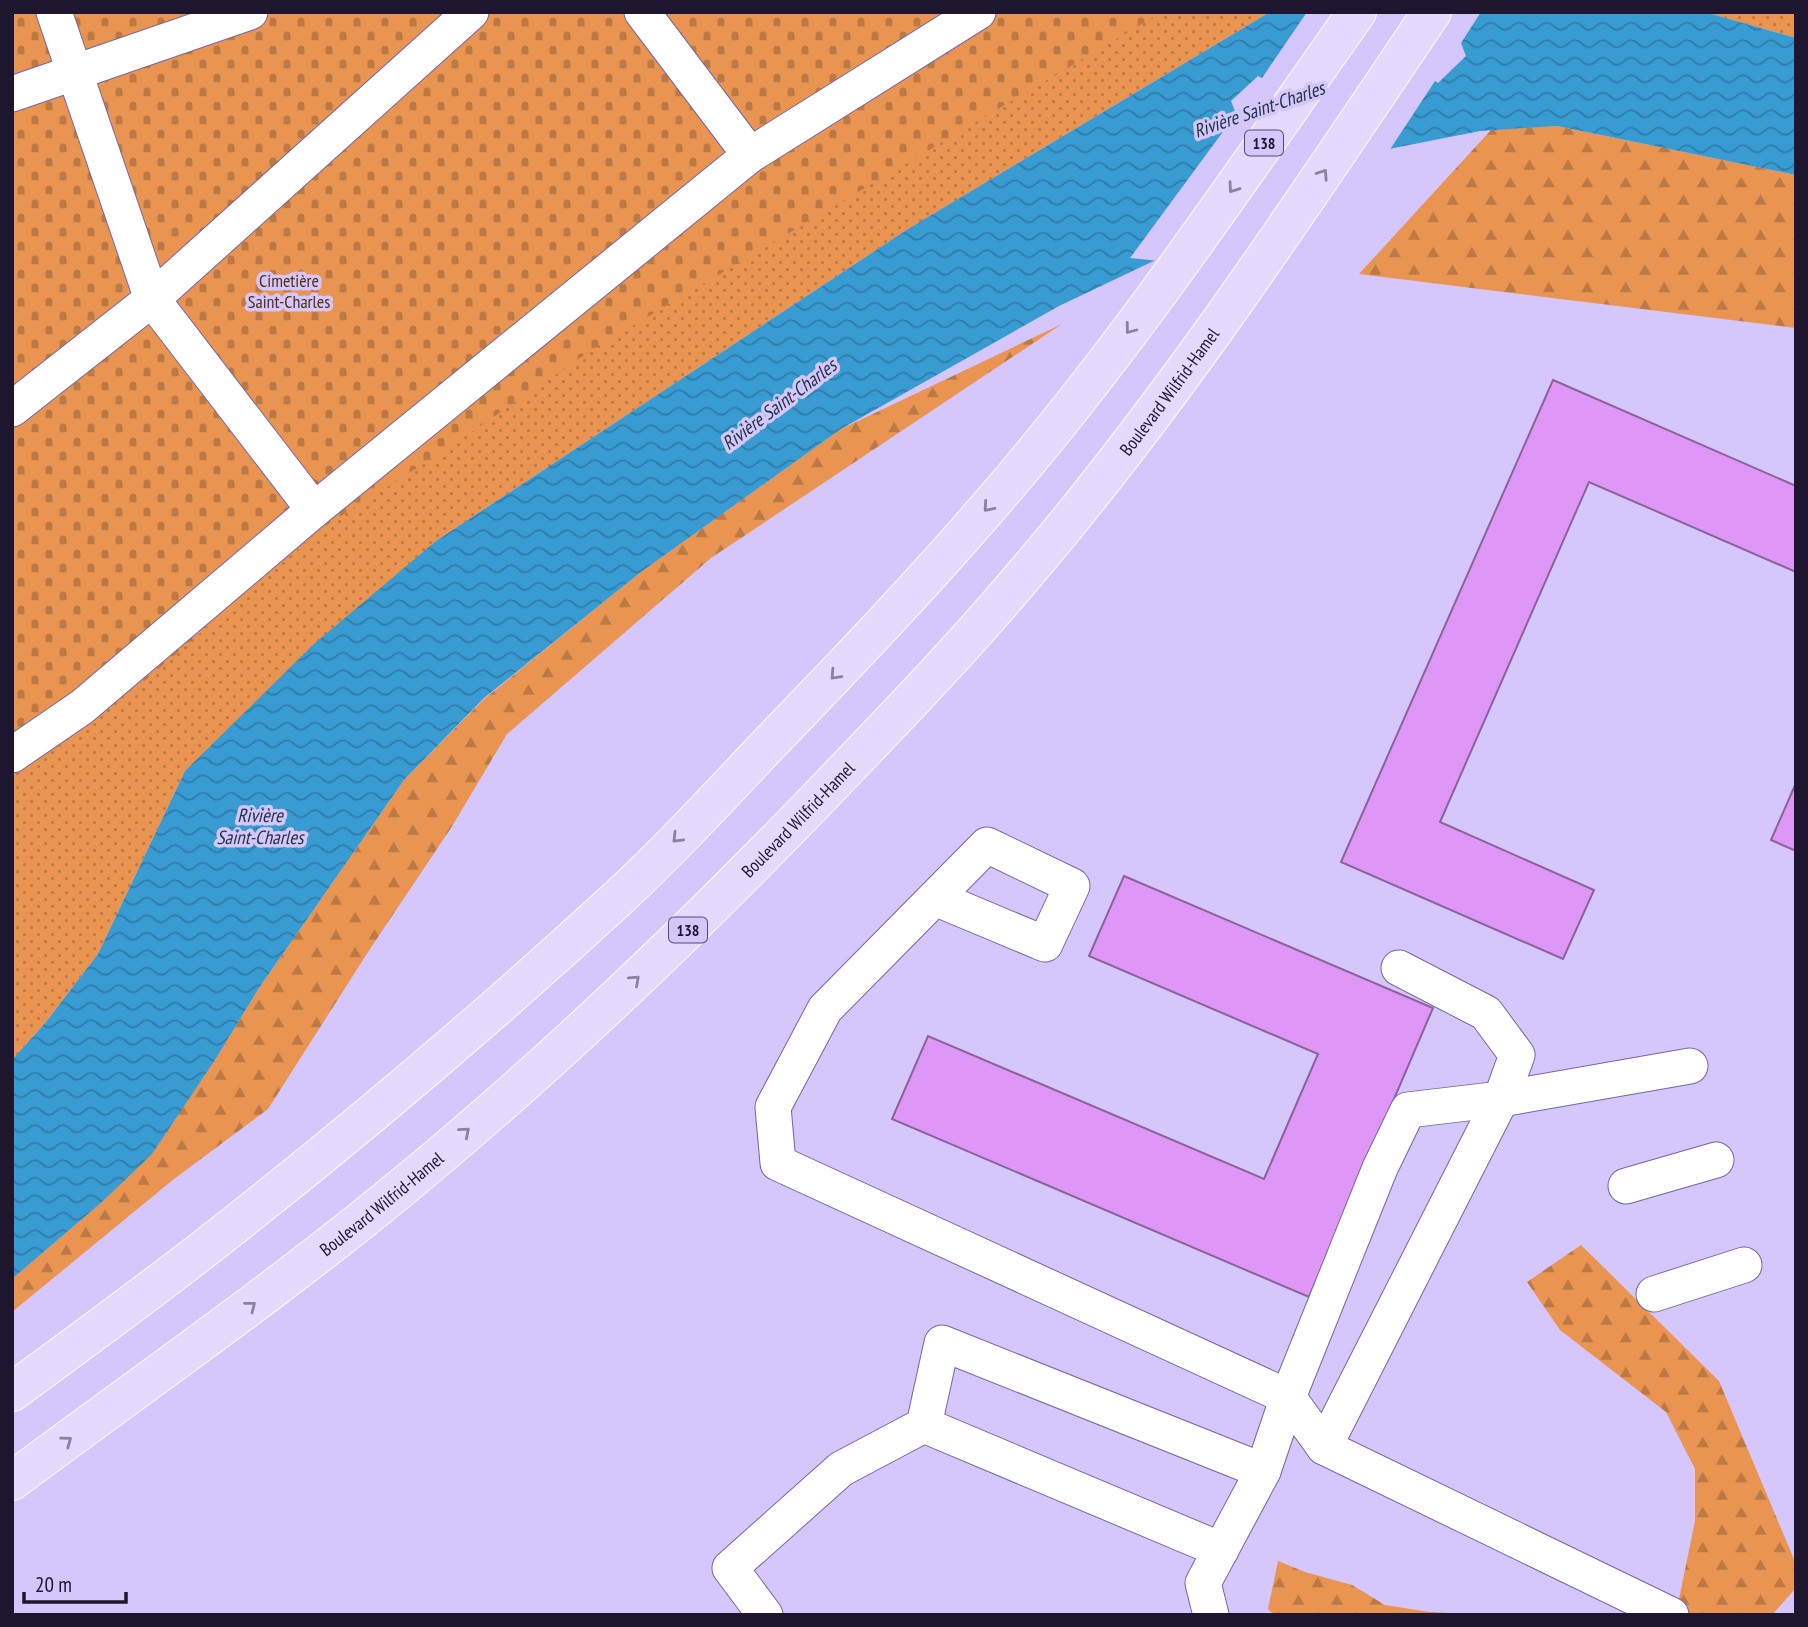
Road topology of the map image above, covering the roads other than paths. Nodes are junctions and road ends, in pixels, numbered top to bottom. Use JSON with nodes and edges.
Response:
{"nodes":[{"id":1,"x":54,"y":12,"type":"edge"},
{"id":2,"x":250,"y":12,"type":"edge"},
{"id":3,"x":471,"y":12,"type":"edge"},
{"id":4,"x":642,"y":12,"type":"edge"},
{"id":5,"x":978,"y":12,"type":"edge"},
{"id":6,"x":1357,"y":12,"type":"edge"},
{"id":7,"x":1432,"y":12,"type":"edge"},
{"id":8,"x":75,"y":74,"type":"junction"},
{"id":9,"x":12,"y":94,"type":"edge"},
{"id":10,"x":750,"y":155,"type":"junction"},
{"id":11,"x":152,"y":299,"type":"junction"},
{"id":12,"x":12,"y":409,"type":"edge"},
{"id":13,"x":314,"y":510,"type":"junction"},
{"id":14,"x":12,"y":755,"type":"edge"},
{"id":15,"x":935,"y":898,"type":"dead end"},
{"id":16,"x":1399,"y":968,"type":"dead end"},
{"id":17,"x":1689,"y":1066,"type":"dead end"},
{"id":18,"x":1501,"y":1099,"type":"junction"},
{"id":19,"x":1716,"y":1160,"type":"dead end"},
{"id":20,"x":1626,"y":1186,"type":"dead end"},
{"id":21,"x":1744,"y":1265,"type":"dead end"},
{"id":22,"x":1654,"y":1294,"type":"dead end"},
{"id":23,"x":12,"y":1392,"type":"edge"},
{"id":24,"x":1288,"y":1397,"type":"junction"},
{"id":25,"x":923,"y":1425,"type":"junction"},
{"id":26,"x":1324,"y":1447,"type":"junction"},
{"id":27,"x":1263,"y":1471,"type":"junction"},
{"id":28,"x":12,"y":1481,"type":"edge"},
{"id":29,"x":1221,"y":1550,"type":"junction"},
{"id":30,"x":765,"y":1615,"type":"edge"},
{"id":31,"x":1211,"y":1615,"type":"edge"},
{"id":32,"x":1671,"y":1615,"type":"edge"}],
"edges":[{"from":1,"to":8,"type":"lane"},
{"from":2,"to":8,"type":"lane"},
{"from":3,"to":11,"type":"lane"},
{"from":4,"to":10,"type":"lane"},
{"from":5,"to":10,"type":"lane"},
{"from":6,"to":23,"type":"main road","number":"138","one_way":true},
{"from":28,"to":7,"type":"main road","name":"Boulevard Wilfrid-Hamel","number":"138","one_way":true},
{"from":8,"to":9,"type":"lane"},
{"from":8,"to":11,"type":"lane"},
{"from":10,"to":13,"type":"lane"},
{"from":11,"to":12,"type":"lane"},
{"from":11,"to":13,"type":"lane"},
{"from":13,"to":14,"type":"lane"},
{"from":15,"to":24,"type":"lane"},
{"from":16,"to":18,"type":"lane"},
{"from":17,"to":18,"type":"lane"},
{"from":18,"to":24,"type":"lane"},
{"from":18,"to":26,"type":"lane"},
{"from":19,"to":20,"type":"lane"},
{"from":21,"to":22,"type":"lane"},
{"from":24,"to":26,"type":"lane"},
{"from":24,"to":27,"type":"lane"},
{"from":25,"to":27,"type":"lane"},
{"from":25,"to":29,"type":"lane"},
{"from":25,"to":30,"type":"lane"},
{"from":26,"to":32,"type":"lane"},
{"from":27,"to":29,"type":"lane"},
{"from":29,"to":31,"type":"lane"}]}
